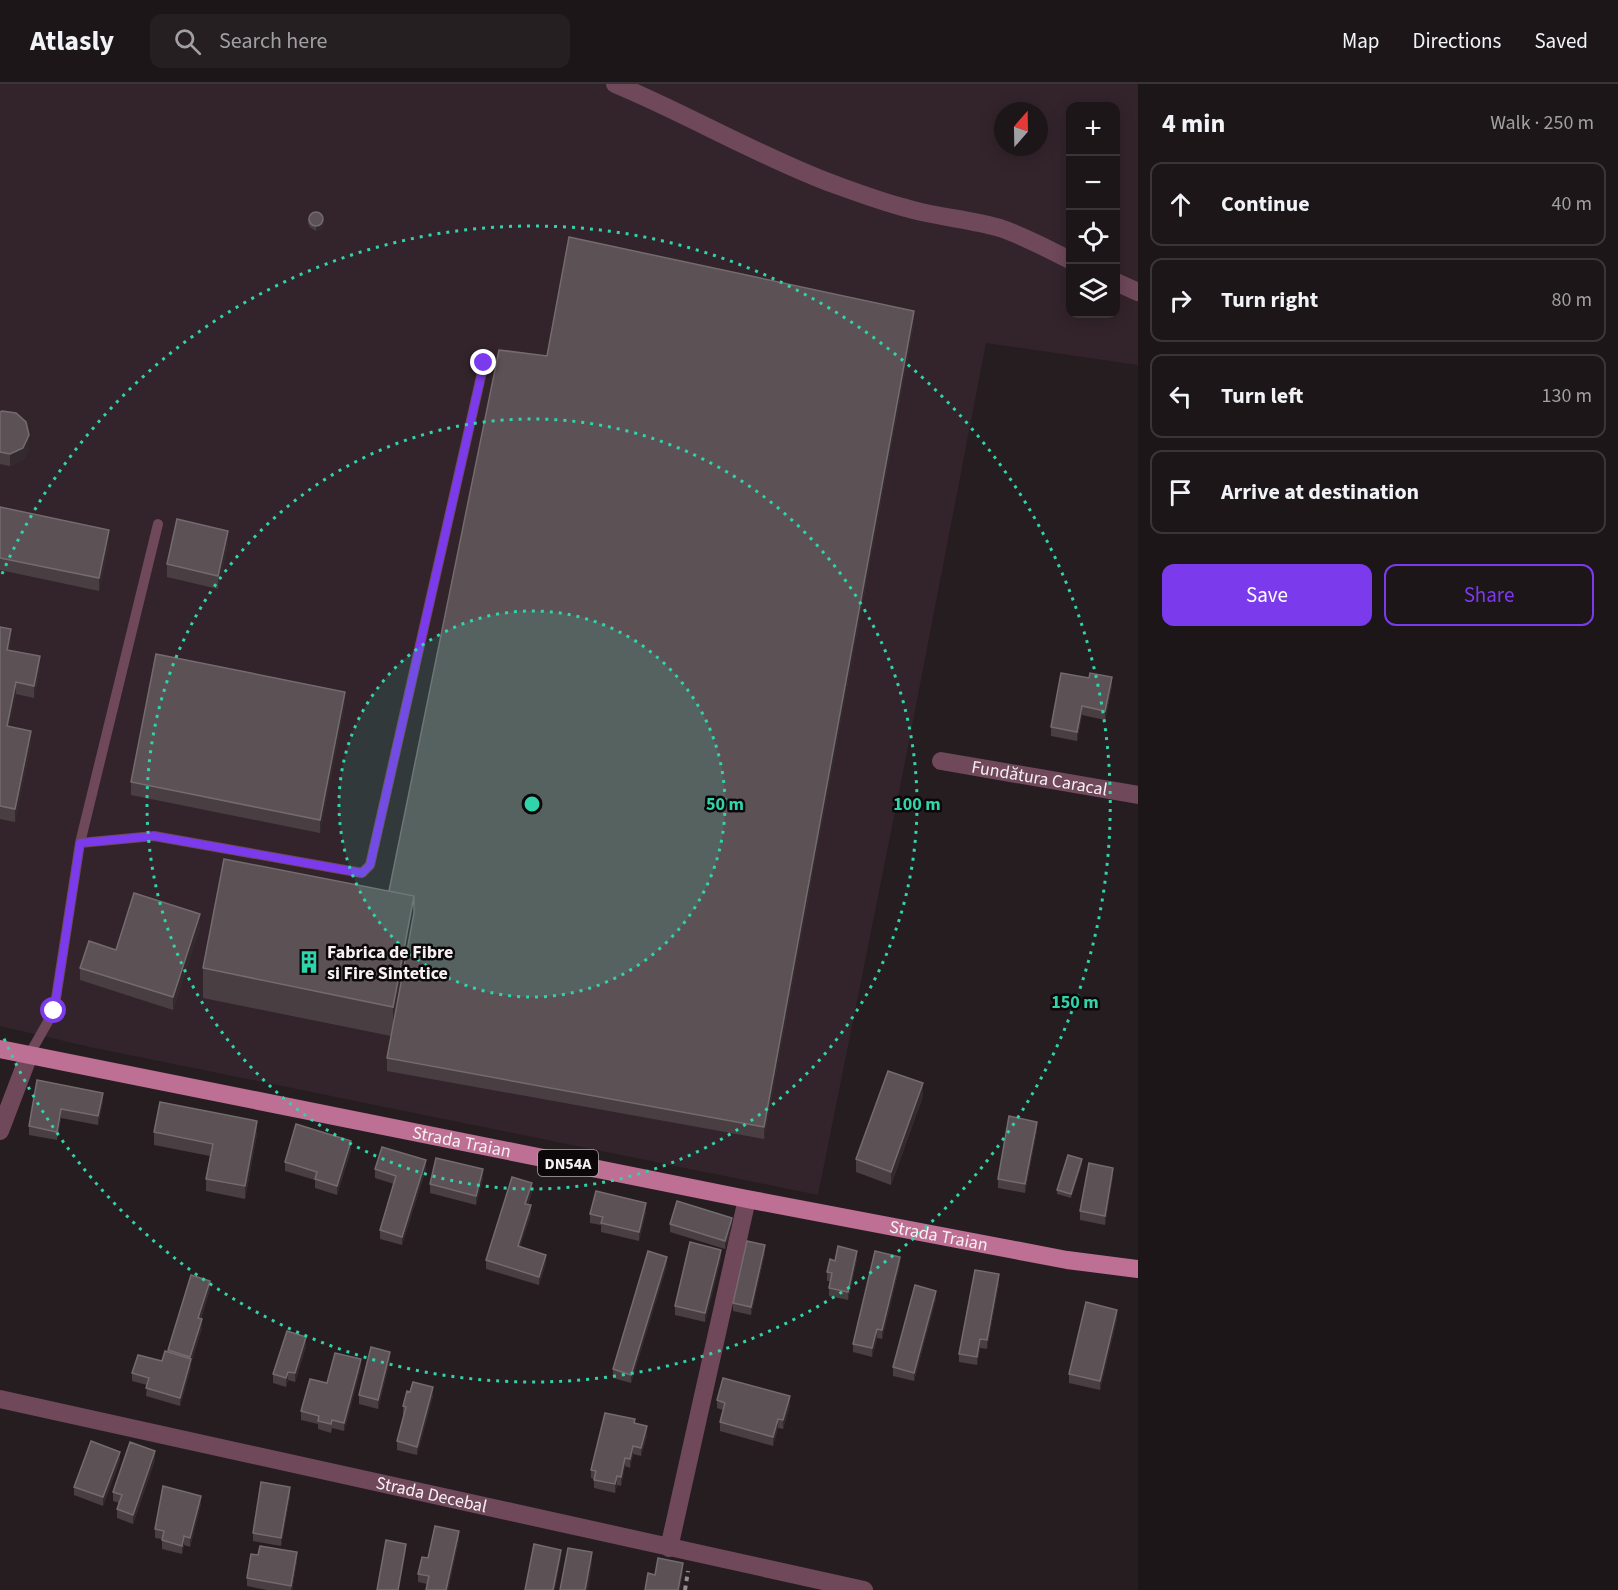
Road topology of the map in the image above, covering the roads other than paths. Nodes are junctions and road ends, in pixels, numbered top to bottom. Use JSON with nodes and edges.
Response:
{"nodes":[{"id":1,"x":615,"y":84,"type":"edge"},
{"id":2,"x":1066,"y":258,"type":"edge"},
{"id":3,"x":1120,"y":284,"type":"edge"},
{"id":4,"x":1138,"y":292,"type":"edge"},
{"id":5,"x":484,"y":363,"type":"dead end"},
{"id":6,"x":158,"y":524,"type":"dead end"},
{"id":7,"x":941,"y":761,"type":"dead end"},
{"id":8,"x":1138,"y":795,"type":"edge"},
{"id":9,"x":80,"y":843,"type":"junction"},
{"id":10,"x":0,"y":1049,"type":"edge"},
{"id":11,"x":29,"y":1055,"type":"junction"},
{"id":12,"x":0,"y":1131,"type":"edge"},
{"id":13,"x":747,"y":1199,"type":"junction"},
{"id":14,"x":1138,"y":1269,"type":"edge"},
{"id":15,"x":0,"y":1400,"type":"edge"},
{"id":16,"x":669,"y":1548,"type":"junction"},
{"id":17,"x":864,"y":1590,"type":"edge"}],
"edges":[{"from":1,"to":2,"type":"street"},
{"from":3,"to":4,"type":"street"},
{"from":5,"to":9,"type":"lane"},
{"from":6,"to":9,"type":"lane"},
{"from":7,"to":8,"type":"street","name":"Fundătura Caracal"},
{"from":9,"to":11,"type":"lane"},
{"from":10,"to":11,"type":"main road","name":"Strada Traian","number":"DN54A"},
{"from":11,"to":12,"type":"street"},
{"from":11,"to":13,"type":"main road","name":"Strada Traian","number":"DN54A"},
{"from":13,"to":14,"type":"main road","name":"Strada Traian","number":"DN54A"},
{"from":13,"to":16,"type":"street"},
{"from":15,"to":16,"type":"street","name":"Strada Decebal"},
{"from":16,"to":17,"type":"street","name":"Strada Decebal"}]}
